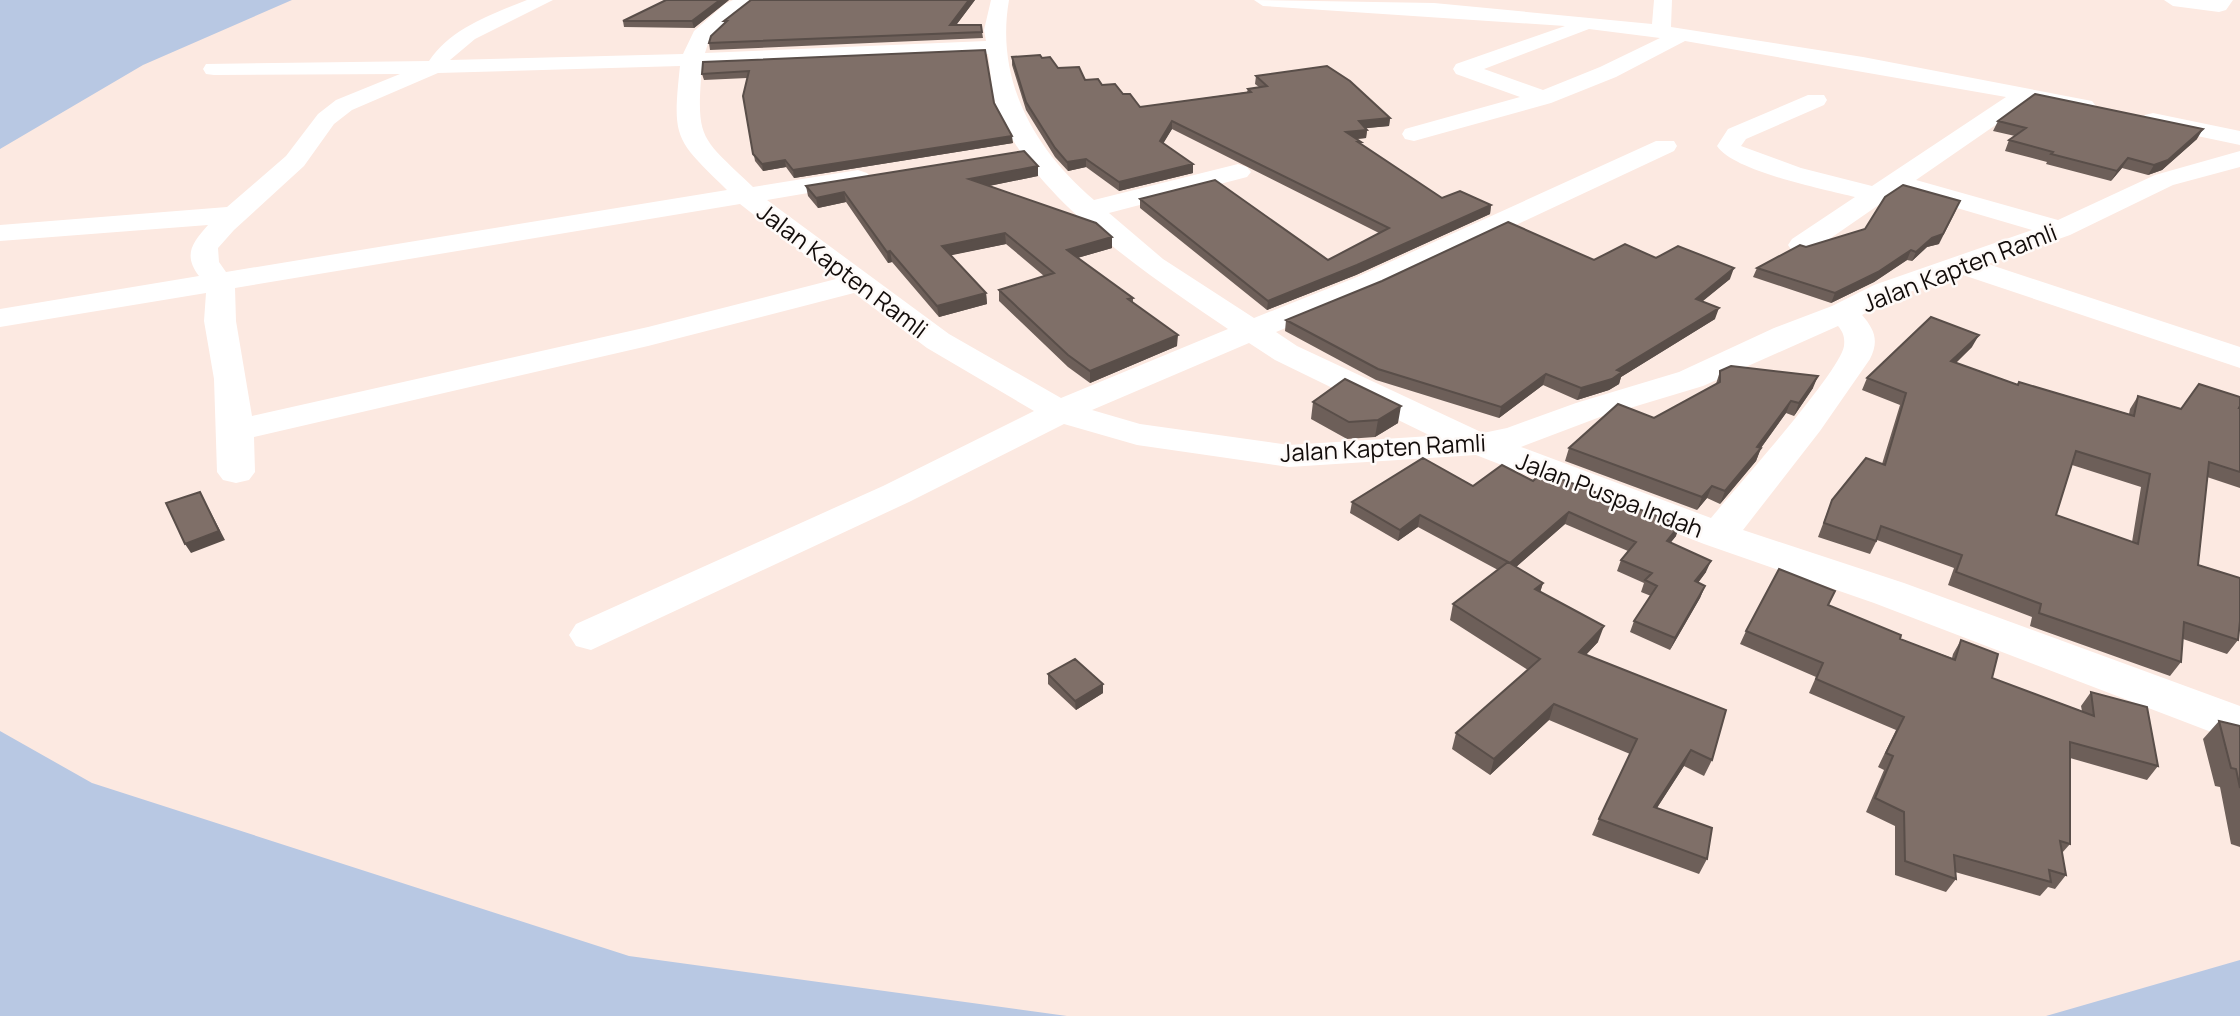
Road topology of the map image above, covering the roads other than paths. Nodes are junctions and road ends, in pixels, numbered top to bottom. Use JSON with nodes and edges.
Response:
{"nodes":[{"id":1,"x":544,"y":0,"type":"edge"},
{"id":2,"x":747,"y":0,"type":"edge"},
{"id":3,"x":1000,"y":0,"type":"edge"},
{"id":4,"x":1264,"y":0,"type":"edge"},
{"id":5,"x":1663,"y":0,"type":"edge"},
{"id":6,"x":2173,"y":0,"type":"edge"},
{"id":7,"x":2224,"y":0,"type":"edge"},
{"id":8,"x":1587,"y":24,"type":"junction"},
{"id":9,"x":1671,"y":33,"type":"junction"},
{"id":10,"x":998,"y":47,"type":"junction"},
{"id":11,"x":692,"y":58,"type":"junction"},
{"id":12,"x":435,"y":67,"type":"junction"},
{"id":13,"x":214,"y":69,"type":"dead end"},
{"id":14,"x":2026,"y":93,"type":"junction"},
{"id":15,"x":1542,"y":98,"type":"junction"},
{"id":16,"x":1816,"y":100,"type":"dead end"},
{"id":17,"x":2110,"y":111,"type":"edge"},
{"id":18,"x":2137,"y":117,"type":"edge"},
{"id":19,"x":1414,"y":134,"type":"dead end"},
{"id":20,"x":2240,"y":138,"type":"edge"},
{"id":21,"x":1665,"y":146,"type":"dead end"},
{"id":22,"x":2240,"y":159,"type":"edge"},
{"id":23,"x":1238,"y":172,"type":"dead end"},
{"id":24,"x":882,"y":174,"type":"edge"},
{"id":25,"x":1886,"y":188,"type":"junction"},
{"id":26,"x":746,"y":195,"type":"junction"},
{"id":27,"x":1089,"y":210,"type":"junction"},
{"id":28,"x":234,"y":215,"type":"junction"},
{"id":29,"x":2060,"y":229,"type":"junction"},
{"id":30,"x":0,"y":233,"type":"edge"},
{"id":31,"x":1802,"y":246,"type":"edge"},
{"id":32,"x":1962,"y":265,"type":"junction"},
{"id":33,"x":219,"y":282,"type":"junction"},
{"id":34,"x":858,"y":283,"type":"junction"},
{"id":35,"x":1843,"y":313,"type":"junction"},
{"id":36,"x":0,"y":318,"type":"edge"},
{"id":37,"x":1251,"y":330,"type":"junction"},
{"id":38,"x":2240,"y":358,"type":"edge"},
{"id":39,"x":1060,"y":412,"type":"junction"},
{"id":40,"x":236,"y":430,"type":"junction"},
{"id":41,"x":1480,"y":444,"type":"junction"},
{"id":42,"x":236,"y":472,"type":"dead end"},
{"id":43,"x":1718,"y":536,"type":"junction"},
{"id":44,"x":591,"y":635,"type":"dead end"},
{"id":45,"x":2240,"y":725,"type":"edge"}],
"edges":[{"from":1,"to":12,"type":"street"},
{"from":2,"to":11,"type":"street","name":"Jalan Kapten Ramli"},
{"from":3,"to":10,"type":"street","name":"Jalan Puspa Indah"},
{"from":4,"to":8,"type":"street"},
{"from":5,"to":9,"type":"street"},
{"from":6,"to":7,"type":"street"},
{"from":8,"to":9,"type":"street"},
{"from":8,"to":15,"type":"street"},
{"from":9,"to":14,"type":"street"},
{"from":9,"to":15,"type":"street"},
{"from":10,"to":11,"type":"street"},
{"from":10,"to":27,"type":"street","name":"Jalan Puspa Indah"},
{"from":11,"to":12,"type":"street"},
{"from":11,"to":26,"type":"street","name":"Jalan Kapten Ramli"},
{"from":12,"to":13,"type":"street"},
{"from":12,"to":28,"type":"street"},
{"from":14,"to":17,"type":"street"},
{"from":14,"to":25,"type":"street"},
{"from":15,"to":19,"type":"street"},
{"from":16,"to":25,"type":"street"},
{"from":18,"to":20,"type":"street"},
{"from":21,"to":37,"type":"street"},
{"from":22,"to":29,"type":"street","name":"Jalan Kapten Ramli"},
{"from":23,"to":27,"type":"street"},
{"from":24,"to":26,"type":"street"},
{"from":25,"to":29,"type":"street"},
{"from":25,"to":31,"type":"street"},
{"from":26,"to":33,"type":"street"},
{"from":26,"to":34,"type":"street","name":"Jalan Kapten Ramli"},
{"from":27,"to":37,"type":"street","name":"Jalan Puspa Indah"},
{"from":28,"to":30,"type":"street"},
{"from":28,"to":33,"type":"street"},
{"from":29,"to":32,"type":"street","name":"Jalan Kapten Ramli"},
{"from":32,"to":35,"type":"street","name":"Jalan Kapten Ramli"},
{"from":32,"to":38,"type":"street"},
{"from":33,"to":36,"type":"street"},
{"from":33,"to":40,"type":"street"},
{"from":34,"to":39,"type":"street","name":"Jalan Kapten Ramli"},
{"from":34,"to":40,"type":"street"},
{"from":35,"to":41,"type":"street","name":"Jalan Kapten Ramli"},
{"from":35,"to":43,"type":"street"},
{"from":37,"to":39,"type":"street"},
{"from":37,"to":41,"type":"street","name":"Jalan Puspa Indah"},
{"from":39,"to":41,"type":"street","name":"Jalan Kapten Ramli"},
{"from":39,"to":44,"type":"street"},
{"from":40,"to":42,"type":"street"},
{"from":41,"to":43,"type":"street","name":"Jalan Puspa Indah"},
{"from":43,"to":45,"type":"street","name":"Jalan Puspa Indah"}]}
